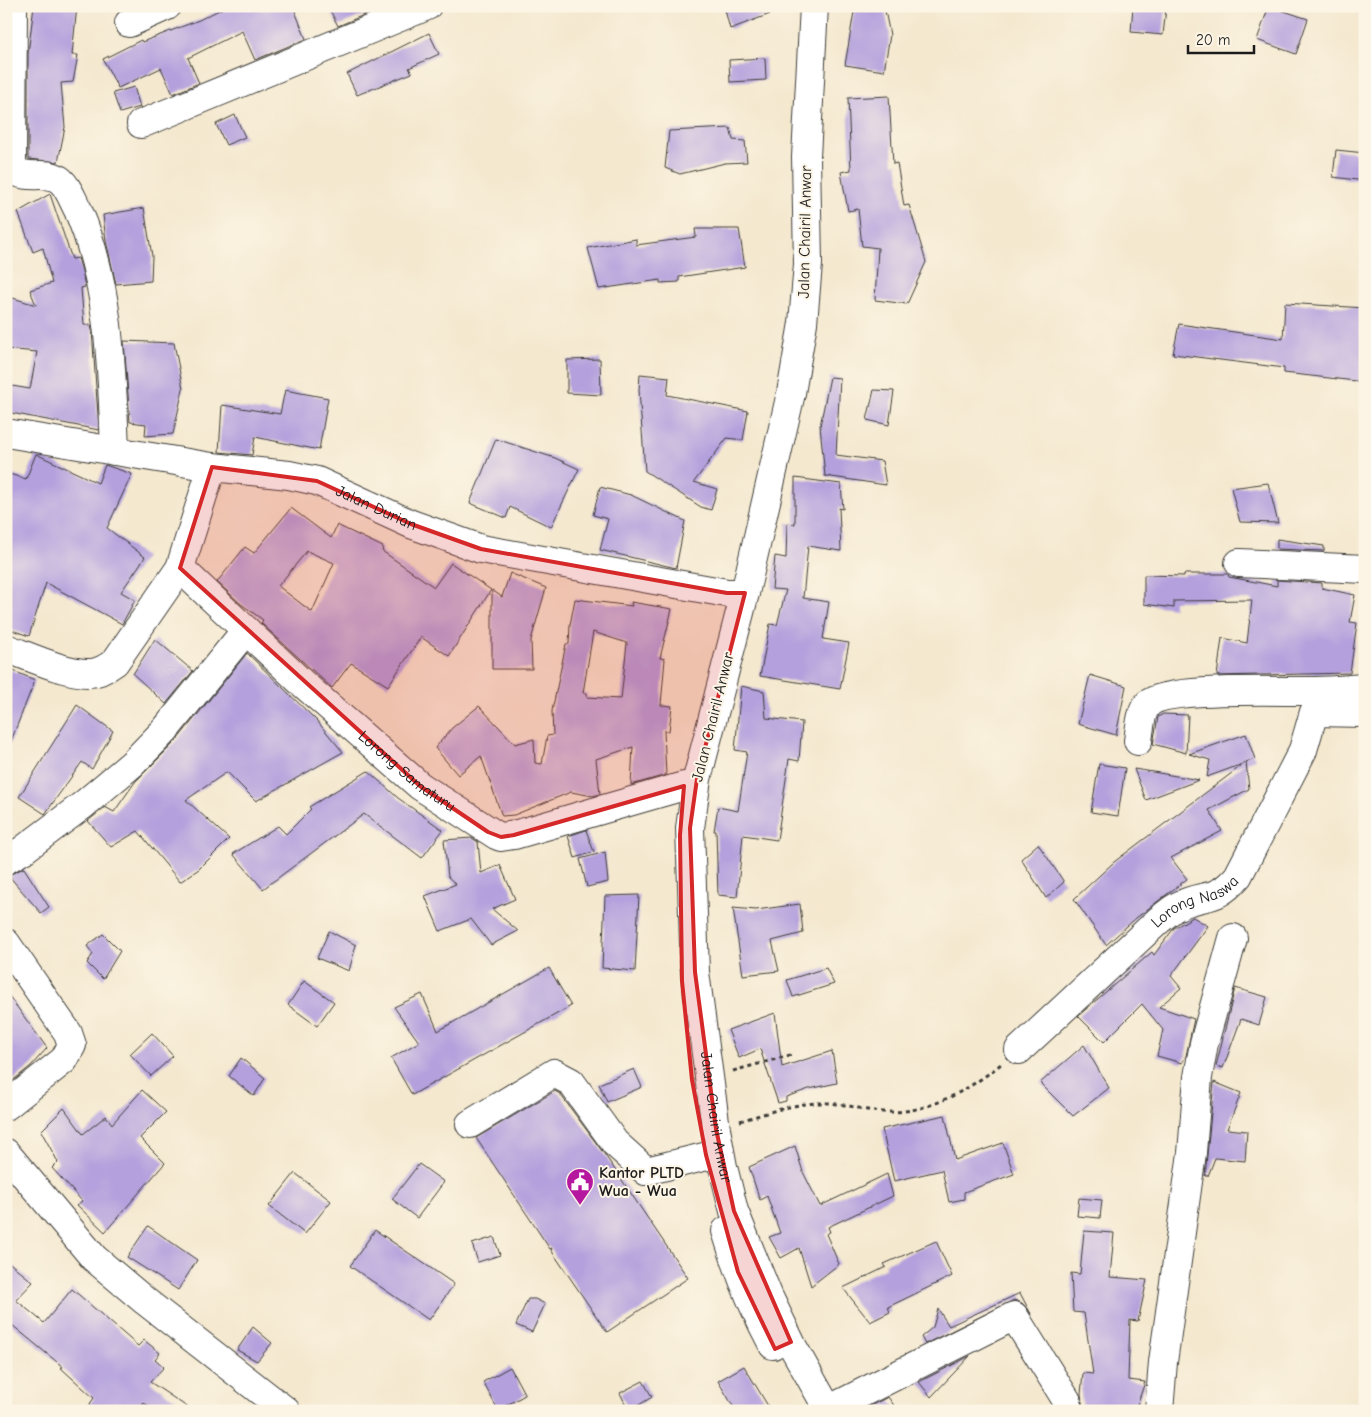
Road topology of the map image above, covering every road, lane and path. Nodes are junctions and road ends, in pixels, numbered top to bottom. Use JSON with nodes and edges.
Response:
{"nodes":[{"id":1,"x":13,"y":6,"type":"edge"},
{"id":2,"x":167,"y":6,"type":"edge"},
{"id":3,"x":427,"y":6,"type":"edge"},
{"id":4,"x":803,"y":6,"type":"edge"},
{"id":5,"x":814,"y":6,"type":"edge"},
{"id":6,"x":129,"y":23,"type":"dead end"},
{"id":7,"x":141,"y":124,"type":"dead end"},
{"id":8,"x":6,"y":433,"type":"edge"},
{"id":9,"x":115,"y":451,"type":"junction"},
{"id":10,"x":212,"y":467,"type":"junction"},
{"id":11,"x":1238,"y":563,"type":"dead end"},
{"id":12,"x":180,"y":568,"type":"junction"},
{"id":13,"x":1365,"y":569,"type":"edge"},
{"id":14,"x":736,"y":593,"type":"junction"},
{"id":15,"x":246,"y":630,"type":"junction"},
{"id":16,"x":6,"y":648,"type":"edge"},
{"id":17,"x":1365,"y":688,"type":"edge"},
{"id":18,"x":1315,"y":702,"type":"junction"},
{"id":19,"x":1365,"y":713,"type":"edge"},
{"id":20,"x":1138,"y":740,"type":"dead end"},
{"id":21,"x":684,"y":786,"type":"junction"},
{"id":22,"x":6,"y":860,"type":"edge"},
{"id":23,"x":1233,"y":938,"type":"dead end"},
{"id":24,"x":6,"y":943,"type":"edge"},
{"id":25,"x":1019,"y":1050,"type":"joint"},
{"id":26,"x":794,"y":1054,"type":"dead end"},
{"id":27,"x":708,"y":1074,"type":"junction"},
{"id":28,"x":6,"y":1106,"type":"edge"},
{"id":29,"x":470,"y":1124,"type":"dead end"},
{"id":30,"x":714,"y":1145,"type":"junction"},
{"id":31,"x":6,"y":1153,"type":"edge"},
{"id":32,"x":823,"y":1410,"type":"edge"},
{"id":33,"x":286,"y":1411,"type":"edge"},
{"id":34,"x":1067,"y":1411,"type":"edge"},
{"id":35,"x":1159,"y":1411,"type":"edge"}],
"edges":[{"from":1,"to":9,"type":"street"},
{"from":2,"to":6,"type":"street"},
{"from":3,"to":7,"type":"street"},
{"from":4,"to":14,"type":"street","name":"Jalan Chairil Anwar"},
{"from":5,"to":14,"type":"street","name":"Jalan Chairil Anwar"},
{"from":8,"to":9,"type":"street","name":"Jalan Durian"},
{"from":9,"to":10,"type":"street","name":"Jalan Durian"},
{"from":10,"to":12,"type":"street"},
{"from":10,"to":14,"type":"street","name":"Jalan Durian"},
{"from":11,"to":13,"type":"street"},
{"from":12,"to":15,"type":"street","name":"Lorong Samaturu"},
{"from":12,"to":16,"type":"street"},
{"from":14,"to":21,"type":"street","name":"Jalan Chairil Anwar"},
{"from":14,"to":27,"type":"street","name":"Jalan Chairil Anwar"},
{"from":15,"to":21,"type":"street","name":"Lorong Samaturu"},
{"from":15,"to":22,"type":"street"},
{"from":17,"to":18,"type":"street"},
{"from":18,"to":19,"type":"street"},
{"from":18,"to":20,"type":"street"},
{"from":18,"to":25,"type":"street","name":"Lorong Naswa"},
{"from":21,"to":30,"type":"street","name":"Jalan Chairil Anwar"},
{"from":23,"to":35,"type":"street"},
{"from":24,"to":28,"type":"street"},
{"from":25,"to":30,"type":"path"},
{"from":26,"to":27,"type":"path"},
{"from":27,"to":30,"type":"street","name":"Jalan Chairil Anwar"},
{"from":29,"to":30,"type":"street"},
{"from":30,"to":32,"type":"street","name":"Jalan Chairil Anwar"},
{"from":31,"to":33,"type":"street"},
{"from":32,"to":34,"type":"street"}]}
